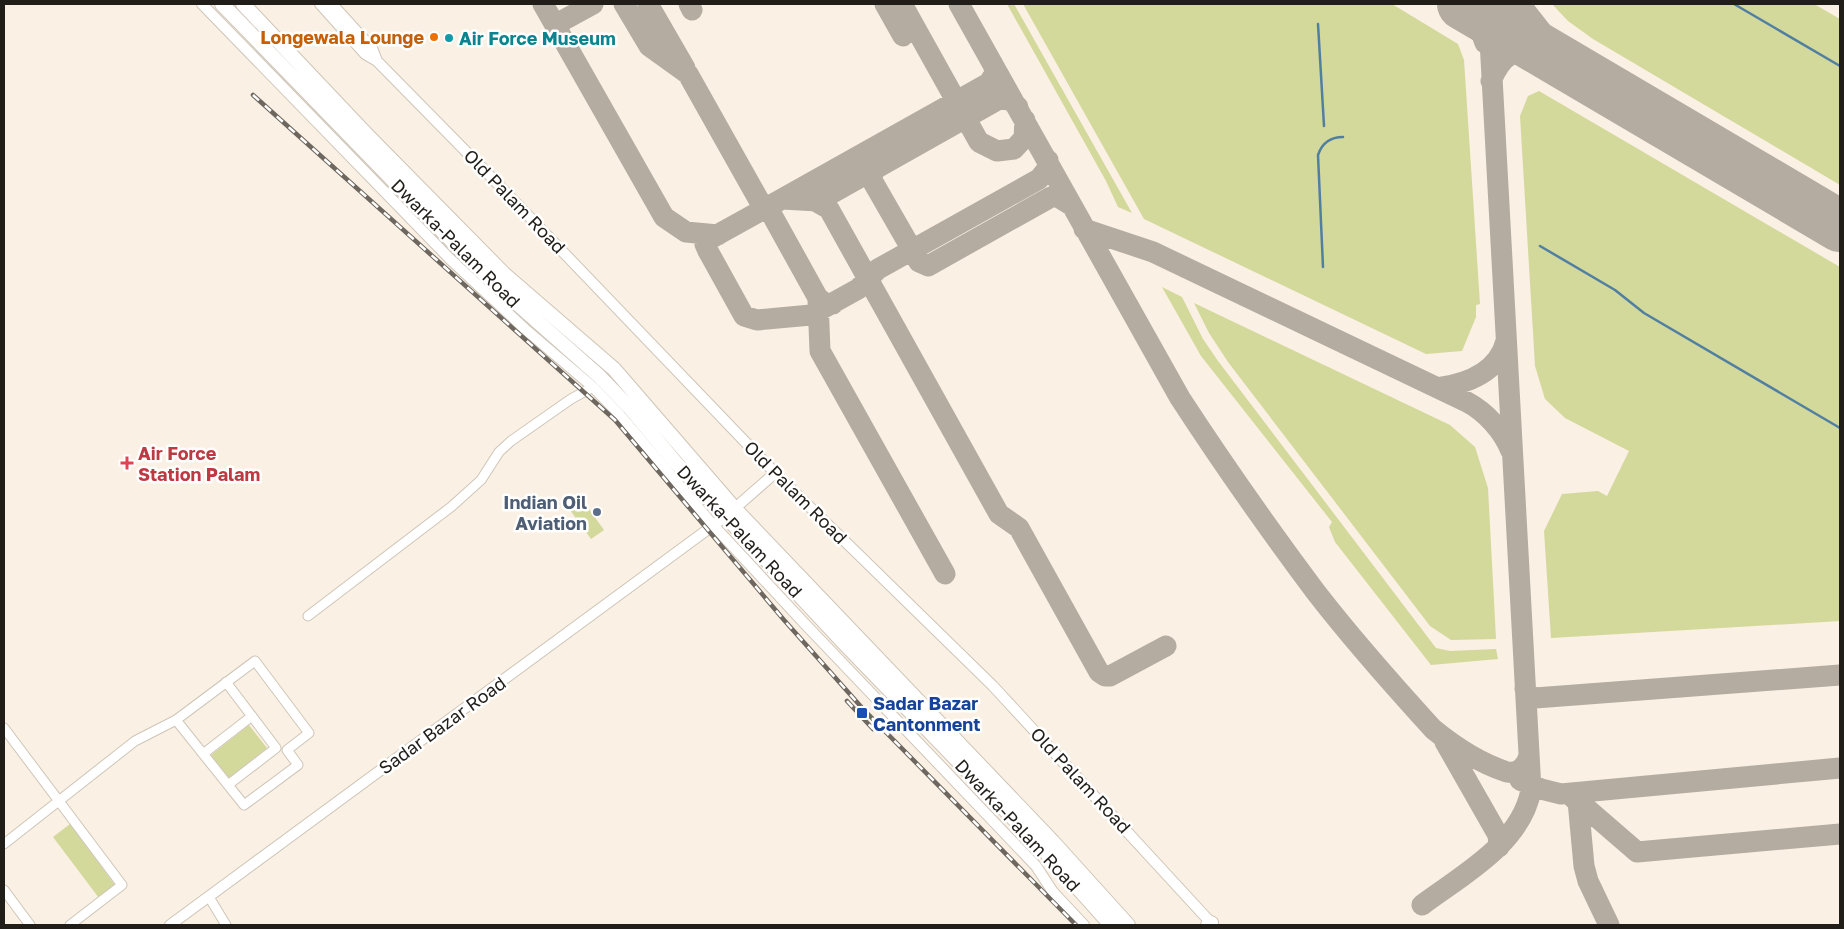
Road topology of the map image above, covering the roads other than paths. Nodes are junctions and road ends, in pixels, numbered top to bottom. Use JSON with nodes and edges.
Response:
{"nodes":[{"id":1,"x":202,"y":4,"type":"edge"},
{"id":2,"x":222,"y":4,"type":"edge"},
{"id":3,"x":243,"y":4,"type":"edge"},
{"id":4,"x":320,"y":4,"type":"edge"},
{"id":5,"x":332,"y":4,"type":"edge"},
{"id":6,"x":377,"y":61,"type":"junction"},
{"id":7,"x":359,"y":146,"type":"junction"},
{"id":8,"x":349,"y":156,"type":"junction"},
{"id":9,"x":593,"y":387,"type":"junction"},
{"id":10,"x":775,"y":473,"type":"junction"},
{"id":11,"x":730,"y":512,"type":"junction"},
{"id":12,"x":713,"y":525,"type":"junction"},
{"id":13,"x":308,"y":616,"type":"dead end"},
{"id":14,"x":226,"y":682,"type":"junction"},
{"id":15,"x":252,"y":716,"type":"junction"},
{"id":16,"x":176,"y":720,"type":"junction"},
{"id":17,"x":4,"y":728,"type":"edge"},
{"id":18,"x":276,"y":748,"type":"junction"},
{"id":19,"x":287,"y":750,"type":"junction"},
{"id":20,"x":203,"y":754,"type":"junction"},
{"id":21,"x":228,"y":785,"type":"junction"},
{"id":22,"x":60,"y":801,"type":"junction"},
{"id":23,"x":4,"y":844,"type":"edge"},
{"id":24,"x":4,"y":890,"type":"edge"},
{"id":25,"x":209,"y":897,"type":"junction"},
{"id":26,"x":1211,"y":924,"type":"edge"},
{"id":27,"x":30,"y":925,"type":"edge"},
{"id":28,"x":70,"y":925,"type":"edge"},
{"id":29,"x":170,"y":925,"type":"edge"},
{"id":30,"x":226,"y":925,"type":"edge"},
{"id":31,"x":1084,"y":925,"type":"edge"},
{"id":32,"x":1110,"y":925,"type":"edge"},
{"id":33,"x":1128,"y":925,"type":"edge"}],
"edges":[{"from":1,"to":8,"type":"street"},
{"from":2,"to":7,"type":"main road","name":"Dwarka-Palam Road"},
{"from":3,"to":11,"type":"main road"},
{"from":4,"to":6,"type":"street"},
{"from":5,"to":6,"type":"street"},
{"from":6,"to":10,"type":"street","name":"Old Palam Road"},
{"from":7,"to":8,"type":"main road"},
{"from":7,"to":11,"type":"main road","name":"Dwarka-Palam Road"},
{"from":8,"to":9,"type":"street"},
{"from":9,"to":12,"type":"street"},
{"from":9,"to":13,"type":"street"},
{"from":10,"to":11,"type":"street","name":"Sadar Bazar Road"},
{"from":10,"to":26,"type":"street","name":"Old Palam Road"},
{"from":11,"to":12,"type":"street","name":"Sadar Bazar Road"},
{"from":11,"to":32,"type":"main road","name":"Dwarka-Palam Road"},
{"from":11,"to":33,"type":"main road","name":"Dwarka-Palam Road"},
{"from":12,"to":25,"type":"street","name":"Sadar Bazar Road"},
{"from":12,"to":31,"type":"street"},
{"from":14,"to":15,"type":"street"},
{"from":14,"to":16,"type":"street"},
{"from":14,"to":19,"type":"street"},
{"from":15,"to":18,"type":"street"},
{"from":15,"to":20,"type":"street"},
{"from":16,"to":20,"type":"street"},
{"from":16,"to":22,"type":"street"},
{"from":17,"to":22,"type":"street"},
{"from":18,"to":19,"type":"street"},
{"from":18,"to":21,"type":"street"},
{"from":19,"to":21,"type":"street"},
{"from":20,"to":21,"type":"street"},
{"from":22,"to":23,"type":"street"},
{"from":22,"to":28,"type":"street"},
{"from":24,"to":27,"type":"street"},
{"from":25,"to":29,"type":"street","name":"Sadar Bazar Road"},
{"from":25,"to":30,"type":"street"}]}
